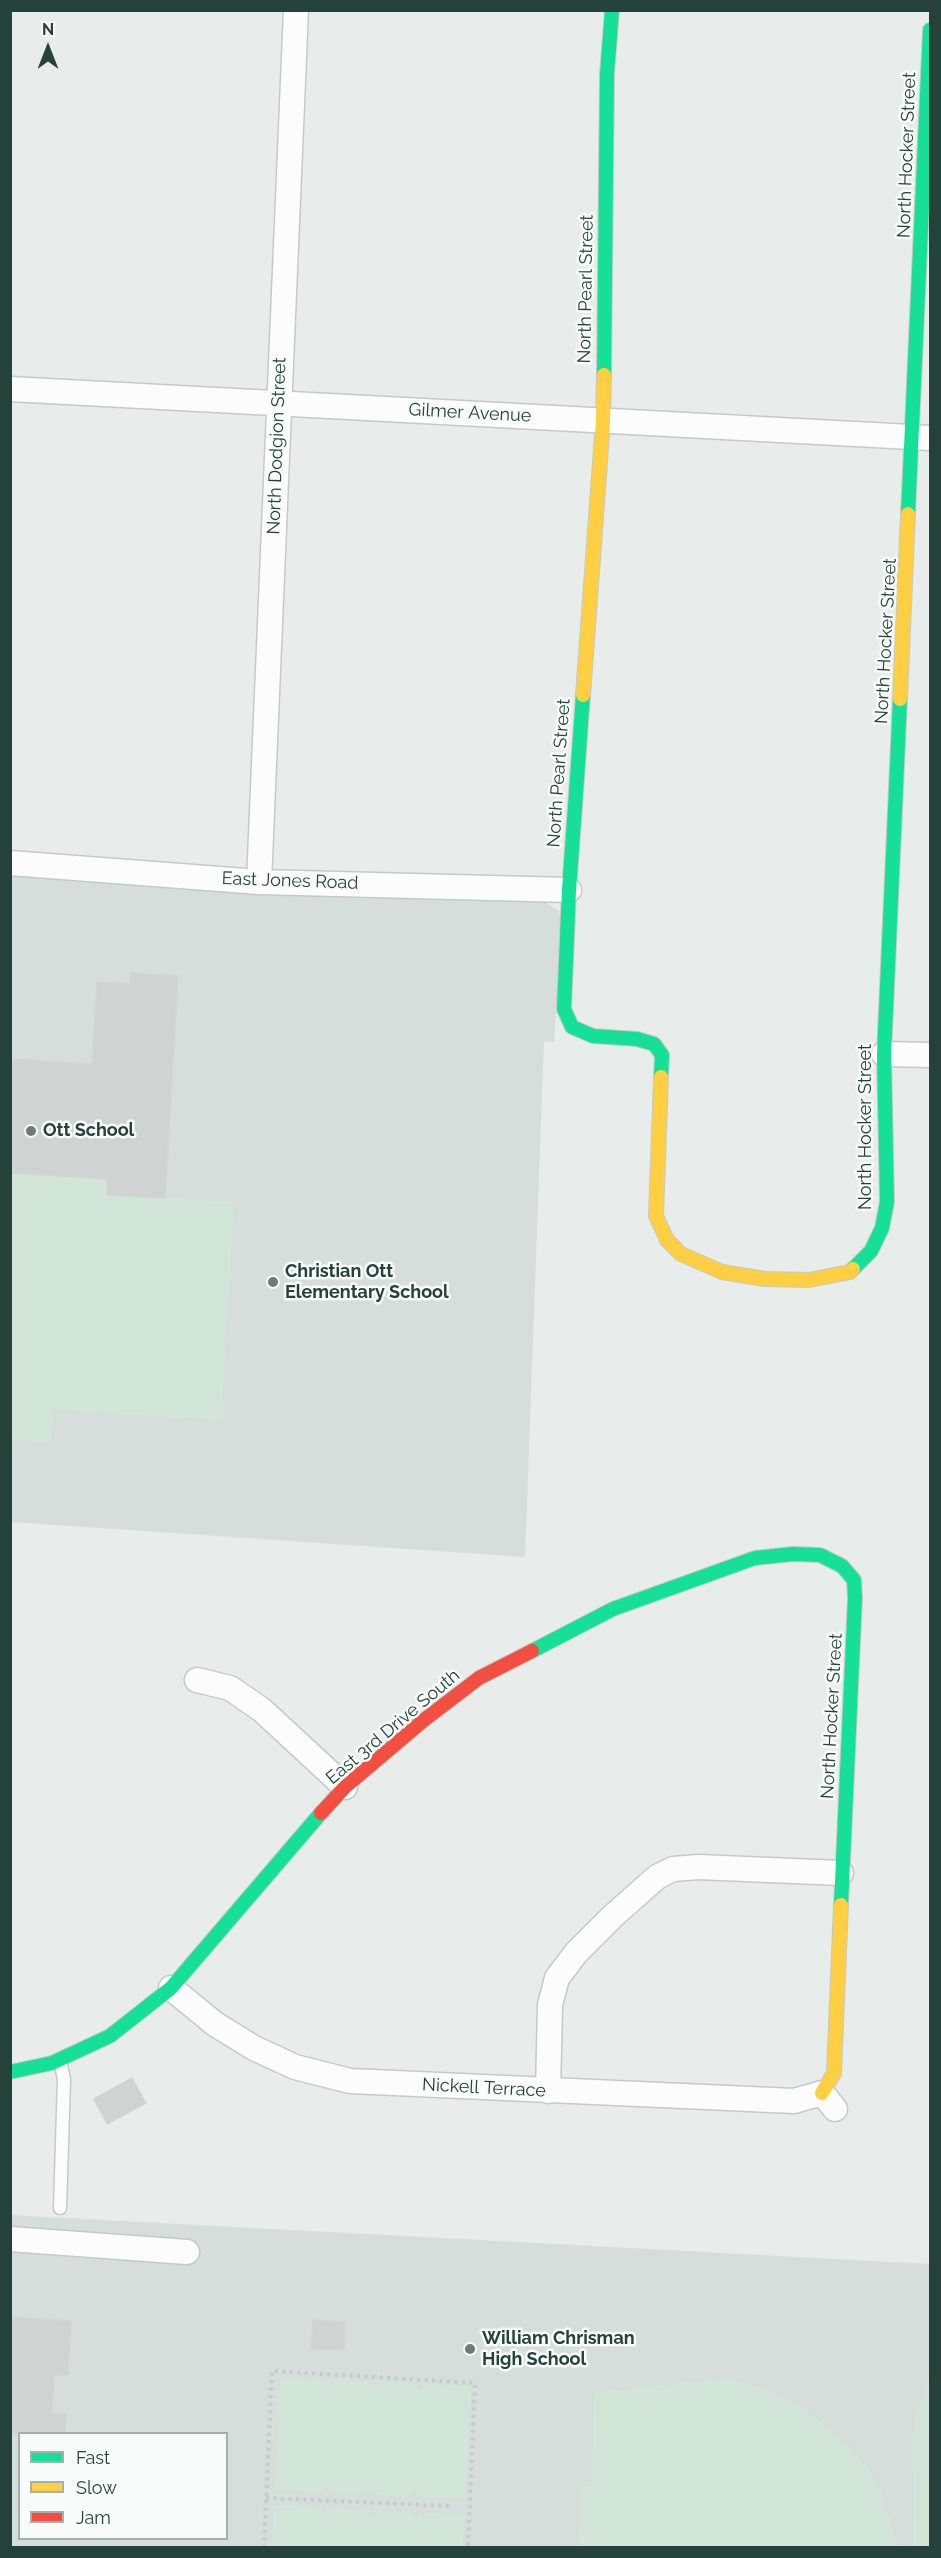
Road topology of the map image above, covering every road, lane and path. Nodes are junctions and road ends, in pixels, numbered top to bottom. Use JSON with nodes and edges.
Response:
{"nodes":[{"id":1,"x":296,"y":10,"type":"edge"},
{"id":2,"x":612,"y":10,"type":"edge"},
{"id":3,"x":930,"y":30,"type":"edge"},
{"id":4,"x":10,"y":388,"type":"edge"},
{"id":5,"x":279,"y":403,"type":"junction"},
{"id":6,"x":603,"y":421,"type":"junction"},
{"id":7,"x":922,"y":438,"type":"edge"},
{"id":8,"x":10,"y":863,"type":"edge"},
{"id":9,"x":259,"y":882,"type":"junction"},
{"id":10,"x":569,"y":891,"type":"junction"},
{"id":11,"x":884,"y":1054,"type":"junction"},
{"id":12,"x":930,"y":1055,"type":"edge"},
{"id":13,"x":871,"y":1251,"type":"joint"},
{"id":14,"x":842,"y":1566,"type":"joint"},
{"id":15,"x":197,"y":1680,"type":"dead end"},
{"id":16,"x":345,"y":1787,"type":"junction"},
{"id":17,"x":841,"y":1873,"type":"junction"},
{"id":18,"x":171,"y":1988,"type":"junction"},
{"id":19,"x":60,"y":2059,"type":"junction"},
{"id":20,"x":10,"y":2072,"type":"edge"},
{"id":21,"x":548,"y":2091,"type":"junction"},
{"id":22,"x":828,"y":2101,"type":"joint"},
{"id":23,"x":60,"y":2208,"type":"dead end"},
{"id":24,"x":10,"y":2239,"type":"edge"},
{"id":25,"x":187,"y":2252,"type":"dead end"},
{"id":26,"x":266,"y":2498,"type":"junction"},
{"id":27,"x":452,"y":2506,"type":"dead end"},
{"id":28,"x":264,"y":2547,"type":"edge"},
{"id":29,"x":468,"y":2547,"type":"edge"}],
"edges":[{"from":1,"to":5,"type":"street","name":"North Dodgion Street"},
{"from":2,"to":6,"type":"street","name":"North Pearl Street"},
{"from":3,"to":7,"type":"street","name":"North Hocker Street"},
{"from":4,"to":5,"type":"street","name":"Gilmer Avenue"},
{"from":5,"to":6,"type":"street","name":"Gilmer Avenue"},
{"from":5,"to":9,"type":"street","name":"North Dodgion Street"},
{"from":6,"to":7,"type":"street","name":"Gilmer Avenue"},
{"from":6,"to":10,"type":"street","name":"North Pearl Street"},
{"from":7,"to":11,"type":"street","name":"North Hocker Street"},
{"from":8,"to":9,"type":"street","name":"East Jones Road"},
{"from":9,"to":10,"type":"street","name":"East Jones Road"},
{"from":10,"to":13,"type":"street","name":"North Pearl Street"},
{"from":11,"to":12,"type":"street"},
{"from":11,"to":13,"type":"street","name":"North Hocker Street"},
{"from":14,"to":16,"type":"street","name":"East 3rd Drive South"},
{"from":14,"to":17,"type":"street","name":"North Hocker Street"},
{"from":15,"to":16,"type":"street"},
{"from":16,"to":18,"type":"street","name":"East 3rd Drive South"},
{"from":17,"to":21,"type":"street"},
{"from":17,"to":22,"type":"street","name":"North Hocker Street"},
{"from":18,"to":19,"type":"street","name":"East 3rd Drive South"},
{"from":18,"to":21,"type":"street","name":"Nickell Terrace"},
{"from":19,"to":20,"type":"street","name":"East 3rd Drive South"},
{"from":19,"to":23,"type":"lane"},
{"from":21,"to":22,"type":"street","name":"Nickell Terrace"},
{"from":24,"to":25,"type":"street"},
{"from":26,"to":27,"type":"path"},
{"from":26,"to":28,"type":"path"},
{"from":26,"to":29,"type":"path"}]}
